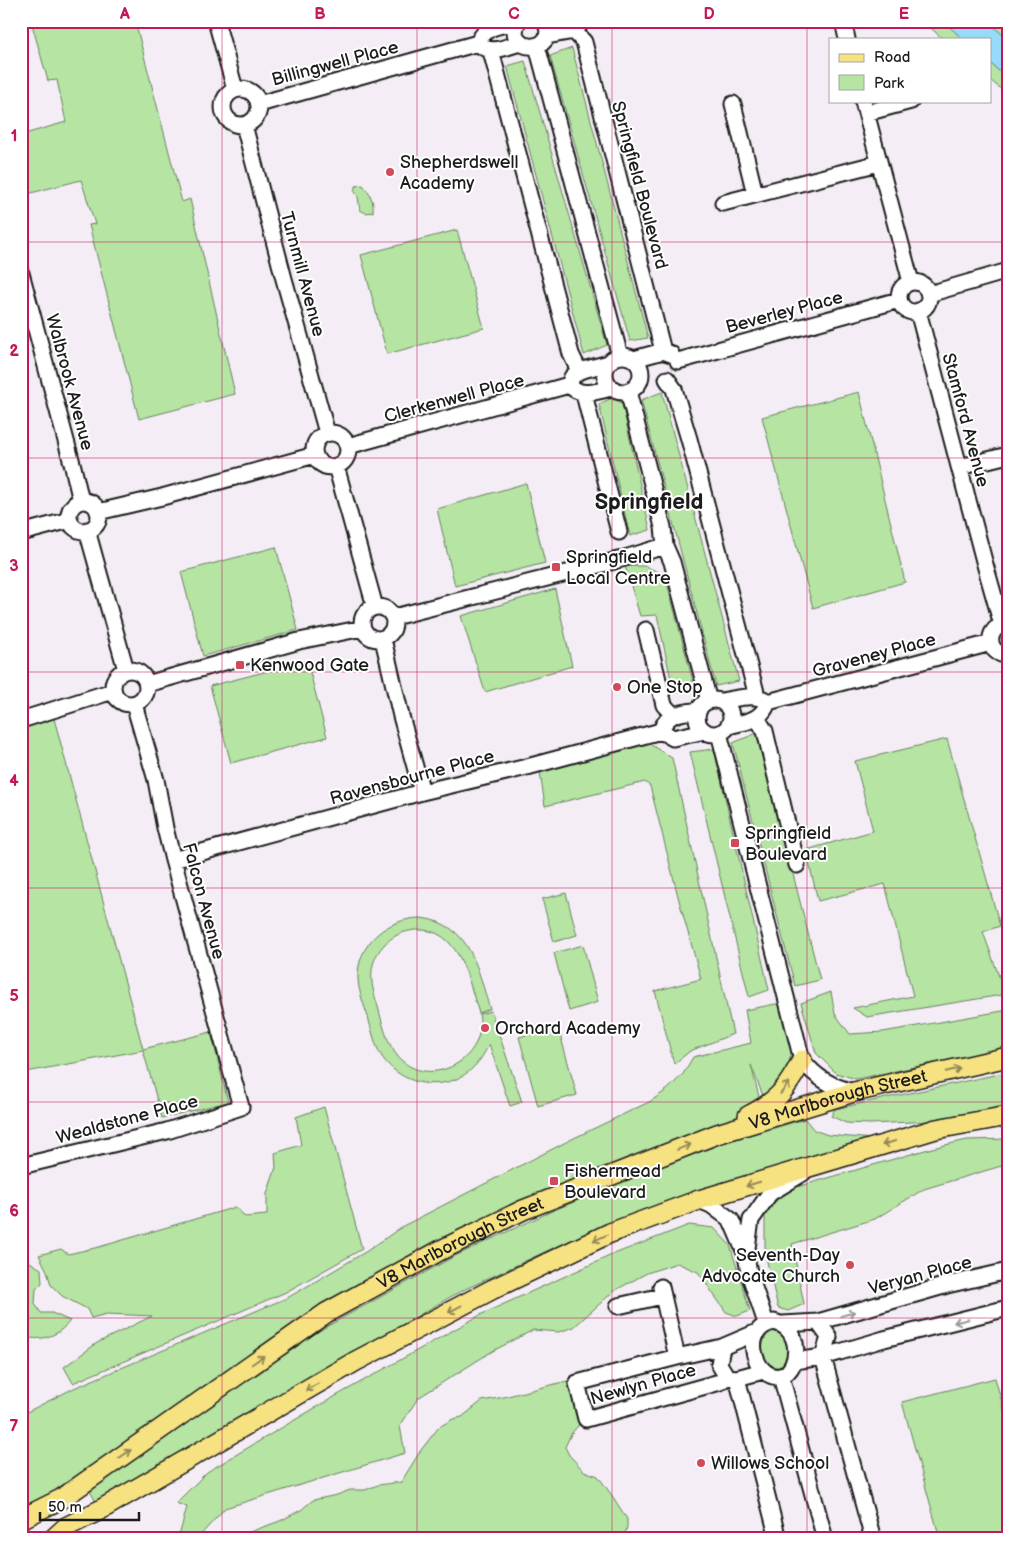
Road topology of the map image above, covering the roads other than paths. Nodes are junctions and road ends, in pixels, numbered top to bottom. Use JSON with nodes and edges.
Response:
{"nodes":[{"id":1,"x":216,"y":21,"type":"edge"},
{"id":2,"x":843,"y":21,"type":"edge"},
{"id":3,"x":517,"y":22,"type":"edge"},
{"id":4,"x":487,"y":25,"type":"edge"},
{"id":5,"x":579,"y":26,"type":"edge"},
{"id":6,"x":543,"y":35,"type":"edge"},
{"id":7,"x":847,"y":38,"type":"edge"},
{"id":8,"x":520,"y":43,"type":"junction"},
{"id":9,"x":485,"y":47,"type":"junction"},
{"id":10,"x":235,"y":89,"type":"junction"},
{"id":11,"x":903,"y":102,"type":"edge"},
{"id":12,"x":259,"y":104,"type":"junction"},
{"id":13,"x":733,"y":104,"type":"dead end"},
{"id":14,"x":865,"y":107,"type":"edge"},
{"id":15,"x":244,"y":125,"type":"junction"},
{"id":16,"x":879,"y":163,"type":"junction"},
{"id":17,"x":755,"y":194,"type":"junction"},
{"id":18,"x":723,"y":203,"type":"dead end"},
{"id":19,"x":1008,"y":271,"type":"edge"},
{"id":20,"x":21,"y":273,"type":"edge"},
{"id":21,"x":911,"y":282,"type":"junction"},
{"id":22,"x":929,"y":294,"type":"junction"},
{"id":23,"x":899,"y":300,"type":"junction"},
{"id":24,"x":918,"y":311,"type":"junction"},
{"id":25,"x":663,"y":351,"type":"junction"},
{"id":26,"x":621,"y":359,"type":"junction"},
{"id":27,"x":678,"y":361,"type":"junction"},
{"id":28,"x":580,"y":372,"type":"junction"},
{"id":29,"x":667,"y":379,"type":"junction"},
{"id":30,"x":569,"y":386,"type":"junction"},
{"id":31,"x":612,"y":388,"type":"junction"},
{"id":32,"x":633,"y":389,"type":"junction"},
{"id":33,"x":584,"y":394,"type":"junction"},
{"id":34,"x":327,"y":433,"type":"junction"},
{"id":35,"x":348,"y":446,"type":"junction"},
{"id":36,"x":315,"y":455,"type":"junction"},
{"id":37,"x":1008,"y":455,"type":"edge"},
{"id":38,"x":336,"y":466,"type":"junction"},
{"id":39,"x":960,"y":467,"type":"junction"},
{"id":40,"x":81,"y":501,"type":"junction"},
{"id":41,"x":98,"y":512,"type":"junction"},
{"id":42,"x":70,"y":520,"type":"junction"},
{"id":43,"x":87,"y":530,"type":"junction"},
{"id":44,"x":619,"y":532,"type":"dead end"},
{"id":45,"x":21,"y":533,"type":"edge"},
{"id":46,"x":665,"y":546,"type":"junction"},
{"id":47,"x":375,"y":607,"type":"junction"},
{"id":48,"x":394,"y":617,"type":"junction"},
{"id":49,"x":1005,"y":624,"type":"edge"},
{"id":50,"x":362,"y":628,"type":"junction"},
{"id":51,"x":646,"y":630,"type":"dead end"},
{"id":52,"x":383,"y":639,"type":"junction"},
{"id":53,"x":991,"y":643,"type":"junction"},
{"id":54,"x":1008,"y":655,"type":"edge"},
{"id":55,"x":126,"y":670,"type":"junction"},
{"id":56,"x":147,"y":684,"type":"junction"},
{"id":57,"x":113,"y":691,"type":"junction"},
{"id":58,"x":762,"y":699,"type":"junction"},
{"id":59,"x":134,"y":704,"type":"junction"},
{"id":60,"x":710,"y":704,"type":"junction"},
{"id":61,"x":673,"y":715,"type":"junction"},
{"id":62,"x":757,"y":718,"type":"junction"},
{"id":63,"x":21,"y":720,"type":"edge"},
{"id":64,"x":718,"y":730,"type":"junction"},
{"id":65,"x":661,"y":731,"type":"junction"},
{"id":66,"x":422,"y":792,"type":"junction"},
{"id":67,"x":173,"y":860,"type":"junction"},
{"id":68,"x":797,"y":864,"type":"dead end"},
{"id":69,"x":1008,"y":1057,"type":"edge"},
{"id":70,"x":802,"y":1060,"type":"junction"},
{"id":71,"x":854,"y":1092,"type":"junction"},
{"id":72,"x":241,"y":1107,"type":"joint"},
{"id":73,"x":1008,"y":1116,"type":"edge"},
{"id":74,"x":717,"y":1134,"type":"junction"},
{"id":75,"x":817,"y":1164,"type":"junction"},
{"id":76,"x":21,"y":1166,"type":"edge"},
{"id":77,"x":699,"y":1200,"type":"junction"},
{"id":78,"x":746,"y":1255,"type":"junction"},
{"id":79,"x":1008,"y":1271,"type":"edge"},
{"id":80,"x":618,"y":1306,"type":"dead end"},
{"id":81,"x":1008,"y":1308,"type":"edge"},
{"id":82,"x":818,"y":1322,"type":"junction"},
{"id":83,"x":782,"y":1324,"type":"junction"},
{"id":84,"x":760,"y":1328,"type":"junction"},
{"id":85,"x":722,"y":1348,"type":"junction"},
{"id":86,"x":677,"y":1357,"type":"junction"},
{"id":87,"x":823,"y":1357,"type":"junction"},
{"id":88,"x":794,"y":1361,"type":"junction"},
{"id":89,"x":763,"y":1371,"type":"junction"},
{"id":90,"x":781,"y":1376,"type":"junction"},
{"id":91,"x":732,"y":1377,"type":"junction"},
{"id":92,"x":21,"y":1520,"type":"edge"},
{"id":93,"x":60,"y":1533,"type":"edge"},
{"id":94,"x":778,"y":1539,"type":"edge"},
{"id":95,"x":825,"y":1539,"type":"edge"},
{"id":96,"x":873,"y":1539,"type":"edge"}],
"edges":[{"from":1,"to":10,"type":"street"},
{"from":2,"to":7,"type":"street"},
{"from":3,"to":4,"type":"street"},
{"from":3,"to":8,"type":"street"},
{"from":4,"to":9,"type":"street"},
{"from":5,"to":6,"type":"street"},
{"from":5,"to":25,"type":"street","name":"Springfield Boulevard"},
{"from":6,"to":8,"type":"street"},
{"from":6,"to":26,"type":"street"},
{"from":8,"to":9,"type":"street","name":"Billingwell Place"},
{"from":9,"to":12,"type":"street","name":"Billingwell Place"},
{"from":9,"to":28,"type":"street"},
{"from":10,"to":12,"type":"street"},
{"from":10,"to":15,"type":"street"},
{"from":11,"to":14,"type":"street"},
{"from":12,"to":15,"type":"street"},
{"from":13,"to":17,"type":"street"},
{"from":14,"to":16,"type":"street"},
{"from":15,"to":34,"type":"street","name":"Turnmill Avenue"},
{"from":16,"to":17,"type":"street"},
{"from":16,"to":21,"type":"street"},
{"from":17,"to":18,"type":"street"},
{"from":19,"to":22,"type":"street"},
{"from":20,"to":40,"type":"street","name":"Walbrook Avenue"},
{"from":21,"to":22,"type":"street"},
{"from":21,"to":23,"type":"street"},
{"from":22,"to":24,"type":"street"},
{"from":23,"to":24,"type":"street"},
{"from":23,"to":27,"type":"street","name":"Beverley Place"},
{"from":24,"to":39,"type":"street","name":"Stamford Avenue"},
{"from":25,"to":26,"type":"street"},
{"from":25,"to":27,"type":"street"},
{"from":26,"to":28,"type":"street"},
{"from":26,"to":31,"type":"street"},
{"from":26,"to":32,"type":"street"},
{"from":27,"to":29,"type":"street"},
{"from":28,"to":30,"type":"street"},
{"from":29,"to":32,"type":"street"},
{"from":29,"to":58,"type":"street"},
{"from":30,"to":33,"type":"street"},
{"from":30,"to":35,"type":"street","name":"Clerkenwell Place"},
{"from":31,"to":32,"type":"street"},
{"from":31,"to":33,"type":"street"},
{"from":32,"to":46,"type":"street"},
{"from":33,"to":44,"type":"street"},
{"from":34,"to":35,"type":"street"},
{"from":34,"to":36,"type":"street"},
{"from":35,"to":38,"type":"street"},
{"from":36,"to":38,"type":"street"},
{"from":36,"to":41,"type":"street"},
{"from":37,"to":39,"type":"street"},
{"from":38,"to":47,"type":"street"},
{"from":39,"to":49,"type":"street","name":"Stamford Avenue"},
{"from":40,"to":41,"type":"street"},
{"from":40,"to":42,"type":"street"},
{"from":41,"to":43,"type":"street"},
{"from":42,"to":43,"type":"street"},
{"from":42,"to":45,"type":"street"},
{"from":43,"to":55,"type":"street"},
{"from":46,"to":48,"type":"street"},
{"from":46,"to":60,"type":"street"},
{"from":47,"to":48,"type":"street"},
{"from":47,"to":50,"type":"street"},
{"from":48,"to":52,"type":"street"},
{"from":49,"to":53,"type":"street"},
{"from":50,"to":52,"type":"street"},
{"from":50,"to":56,"type":"street"},
{"from":51,"to":61,"type":"street"},
{"from":52,"to":66,"type":"street"},
{"from":53,"to":54,"type":"street"},
{"from":53,"to":58,"type":"street","name":"Graveney Place"},
{"from":55,"to":56,"type":"street"},
{"from":55,"to":57,"type":"street"},
{"from":56,"to":59,"type":"street"},
{"from":57,"to":59,"type":"street"},
{"from":57,"to":63,"type":"street"},
{"from":58,"to":60,"type":"street","name":"Graveney Place"},
{"from":58,"to":62,"type":"street"},
{"from":59,"to":67,"type":"street","name":"Falcon Avenue"},
{"from":60,"to":61,"type":"street","name":"Graveney Place"},
{"from":60,"to":64,"type":"street"},
{"from":60,"to":64,"type":"street"},
{"from":61,"to":65,"type":"street"},
{"from":62,"to":64,"type":"street"},
{"from":62,"to":68,"type":"street"},
{"from":64,"to":65,"type":"street"},
{"from":64,"to":70,"type":"street"},
{"from":65,"to":66,"type":"street","name":"Ravensbourne Place"},
{"from":66,"to":67,"type":"street","name":"Ravensbourne Place"},
{"from":67,"to":72,"type":"street","name":"Falcon Avenue"},
{"from":71,"to":69,"type":"main road","name":"V8 Marlborough Street","one_way":true},
{"from":70,"to":71,"type":"street"},
{"from":74,"to":70,"type":"main road","one_way":true},
{"from":71,"to":74,"type":"main road","name":"V8 Marlborough Street"},
{"from":72,"to":76,"type":"street","name":"Wealdstone Place"},
{"from":73,"to":75,"type":"main road","one_way":true},
{"from":92,"to":74,"type":"main road","name":"V8 Marlborough Street","one_way":true},
{"from":75,"to":77,"type":"main road","one_way":true},
{"from":75,"to":78,"type":"street"},
{"from":77,"to":78,"type":"street"},
{"from":77,"to":93,"type":"main road","one_way":true},
{"from":78,"to":84,"type":"street"},
{"from":82,"to":79,"type":"street","name":"Veryan Place","one_way":true},
{"from":80,"to":86,"type":"street","name":"Newlyn Place"},
{"from":81,"to":87,"type":"street","one_way":true},
{"from":82,"to":83,"type":"street","name":"Veryan Place"},
{"from":82,"to":87,"type":"street"},
{"from":83,"to":84,"type":"street"},
{"from":83,"to":88,"type":"street"},
{"from":84,"to":85,"type":"street","name":"Newlyn Place"},
{"from":84,"to":89,"type":"street"},
{"from":85,"to":86,"type":"street","name":"Newlyn Place"},
{"from":85,"to":91,"type":"street","name":"Newlyn Place"},
{"from":86,"to":91,"type":"street","name":"Newlyn Place"},
{"from":87,"to":88,"type":"street"},
{"from":87,"to":96,"type":"street"},
{"from":88,"to":90,"type":"street"},
{"from":89,"to":90,"type":"street"},
{"from":89,"to":91,"type":"street","name":"Newlyn Place"},
{"from":90,"to":95,"type":"street"},
{"from":91,"to":94,"type":"street"}]}
